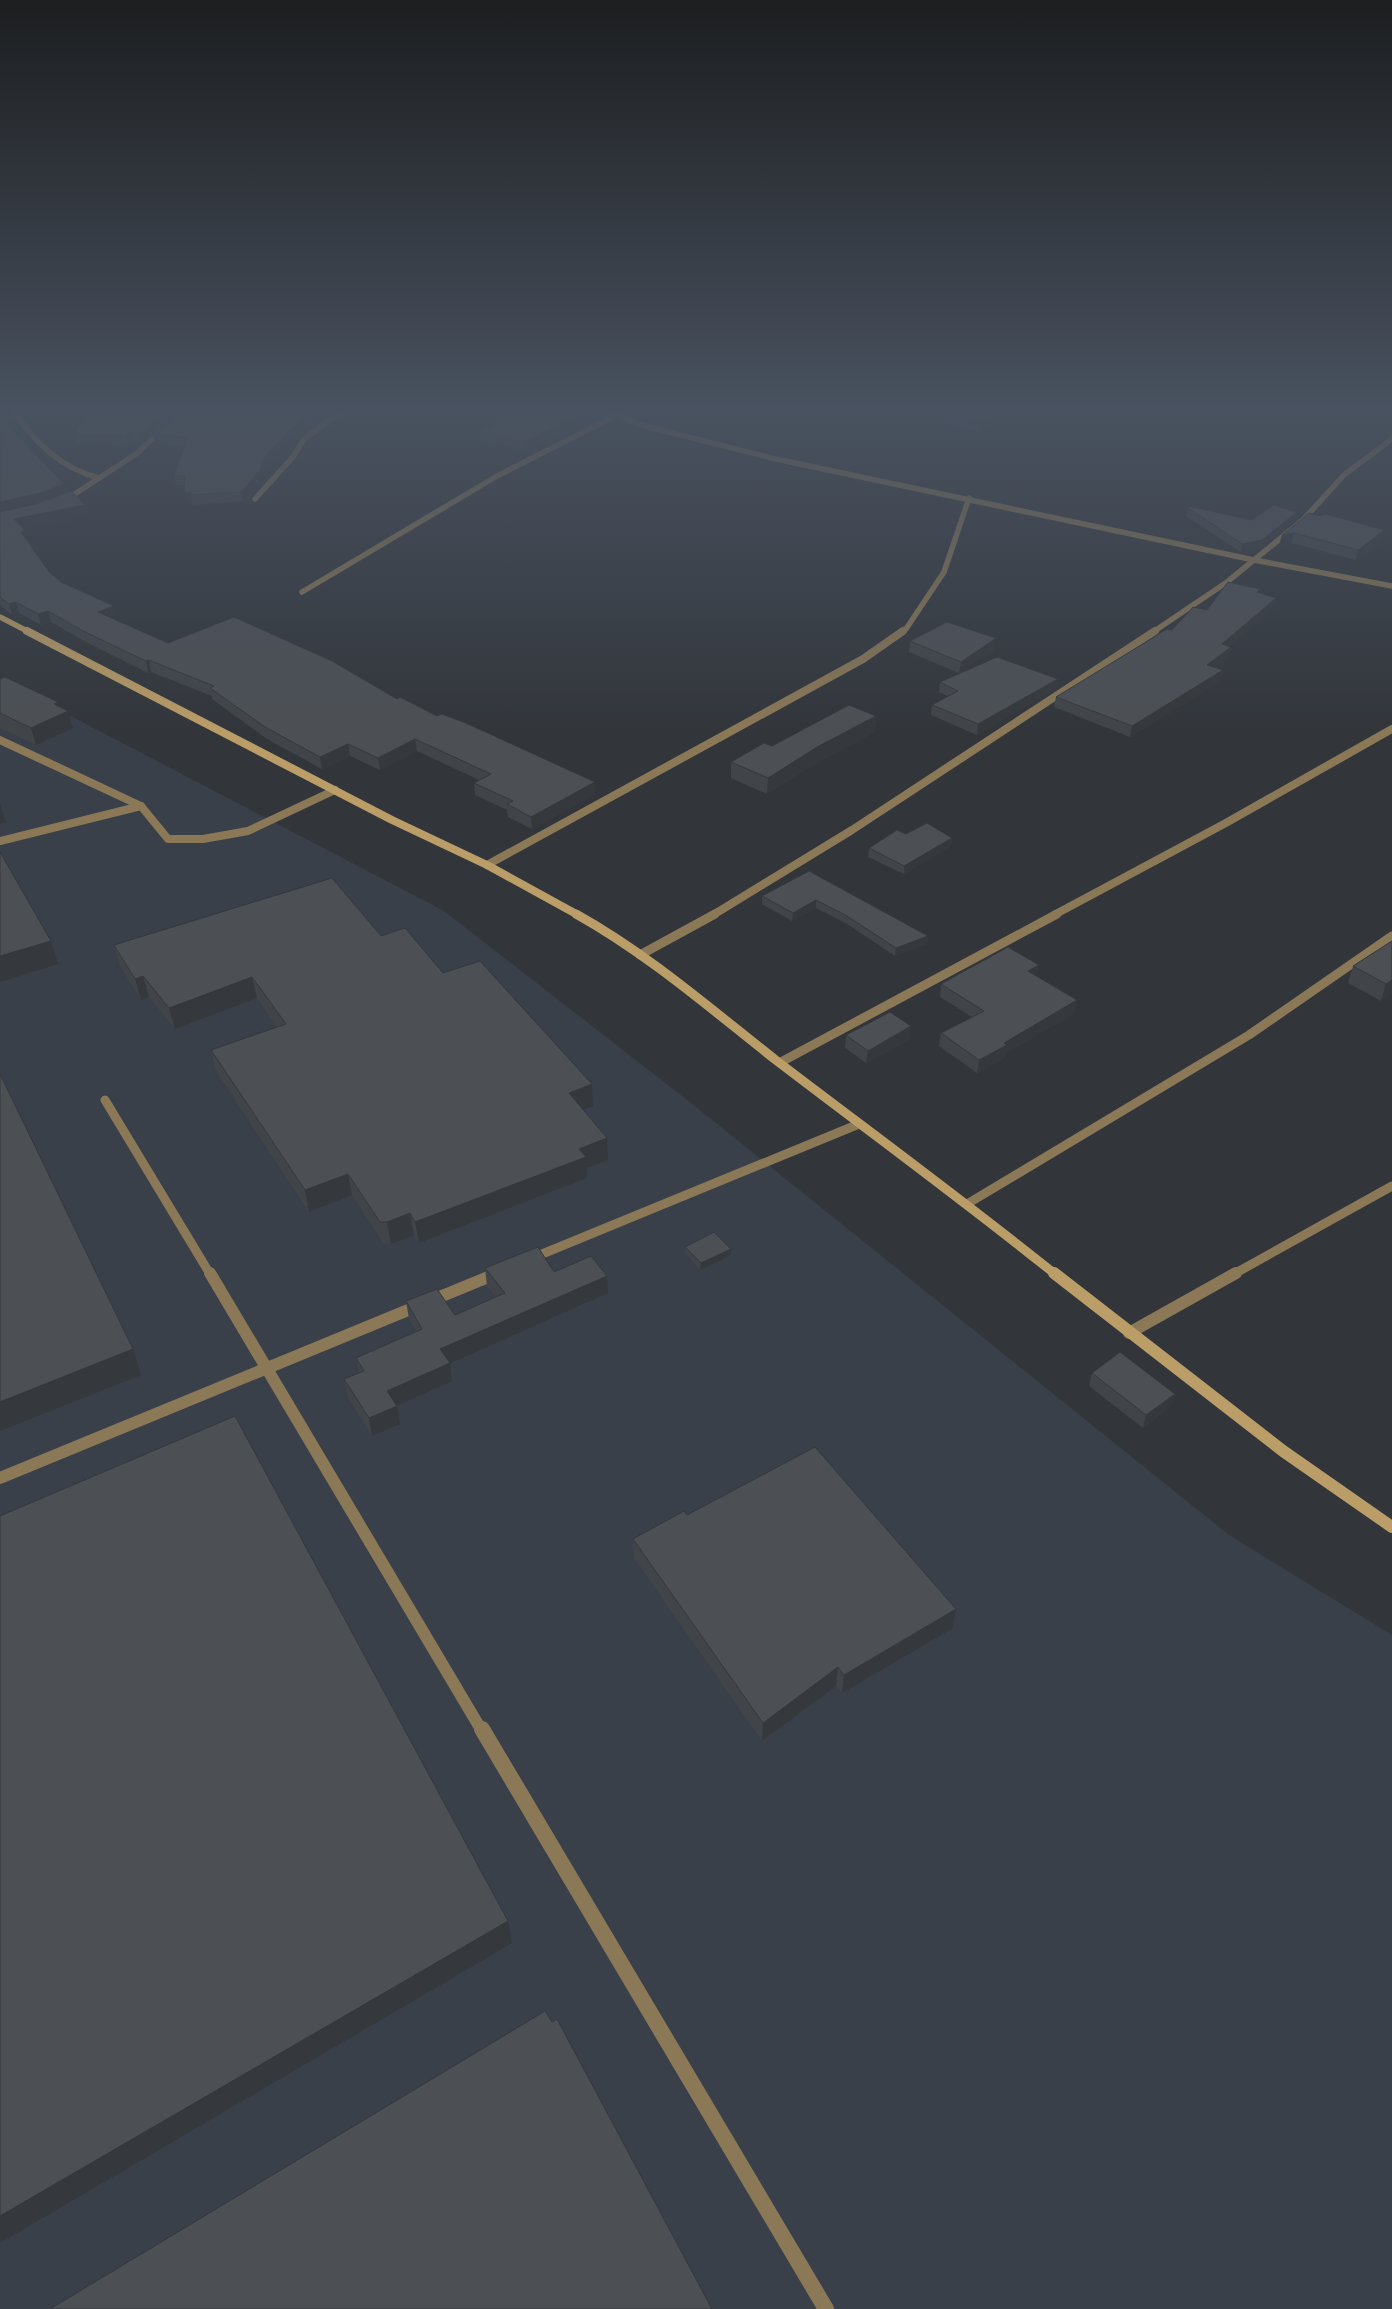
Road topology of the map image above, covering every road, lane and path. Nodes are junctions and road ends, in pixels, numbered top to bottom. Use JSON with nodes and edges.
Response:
{"nodes":[{"id":1,"x":431,"y":517,"type":"edge"},
{"id":2,"x":963,"y":517,"type":"edge"},
{"id":3,"x":1055,"y":517,"type":"edge"},
{"id":4,"x":1306,"y":517,"type":"edge"},
{"id":5,"x":1254,"y":560,"type":"junction"},
{"id":6,"x":1392,"y":586,"type":"edge"},
{"id":7,"x":302,"y":592,"type":"dead end"},
{"id":8,"x":0,"y":617,"type":"edge"},
{"id":9,"x":1392,"y":730,"type":"edge"},
{"id":10,"x":0,"y":740,"type":"edge"},
{"id":11,"x":335,"y":790,"type":"junction"},
{"id":12,"x":141,"y":806,"type":"junction"},
{"id":13,"x":0,"y":842,"type":"edge"},
{"id":14,"x":487,"y":865,"type":"junction"},
{"id":15,"x":1392,"y":936,"type":"edge"},
{"id":16,"x":640,"y":955,"type":"junction"},
{"id":17,"x":781,"y":1062,"type":"junction"},
{"id":18,"x":105,"y":1100,"type":"dead end"},
{"id":19,"x":859,"y":1124,"type":"junction"},
{"id":20,"x":1392,"y":1186,"type":"edge"},
{"id":21,"x":967,"y":1204,"type":"junction"},
{"id":22,"x":1129,"y":1333,"type":"junction"},
{"id":23,"x":267,"y":1368,"type":"junction"},
{"id":24,"x":0,"y":1478,"type":"edge"},
{"id":25,"x":1392,"y":1527,"type":"edge"},
{"id":26,"x":826,"y":2309,"type":"edge"}],
"edges":[{"from":1,"to":7,"type":"street"},
{"from":2,"to":14,"type":"street"},
{"from":3,"to":5,"type":"street"},
{"from":4,"to":5,"type":"street"},
{"from":5,"to":6,"type":"street"},
{"from":5,"to":16,"type":"street"},
{"from":8,"to":11,"type":"street"},
{"from":9,"to":17,"type":"street"},
{"from":10,"to":12,"type":"street"},
{"from":11,"to":12,"type":"street"},
{"from":11,"to":14,"type":"street"},
{"from":12,"to":13,"type":"street"},
{"from":14,"to":16,"type":"street"},
{"from":15,"to":21,"type":"street"},
{"from":16,"to":17,"type":"street"},
{"from":17,"to":19,"type":"street"},
{"from":18,"to":23,"type":"street"},
{"from":19,"to":21,"type":"street"},
{"from":19,"to":23,"type":"street"},
{"from":20,"to":22,"type":"street"},
{"from":21,"to":22,"type":"street"},
{"from":22,"to":25,"type":"street"},
{"from":23,"to":24,"type":"street"},
{"from":23,"to":26,"type":"street"}]}
